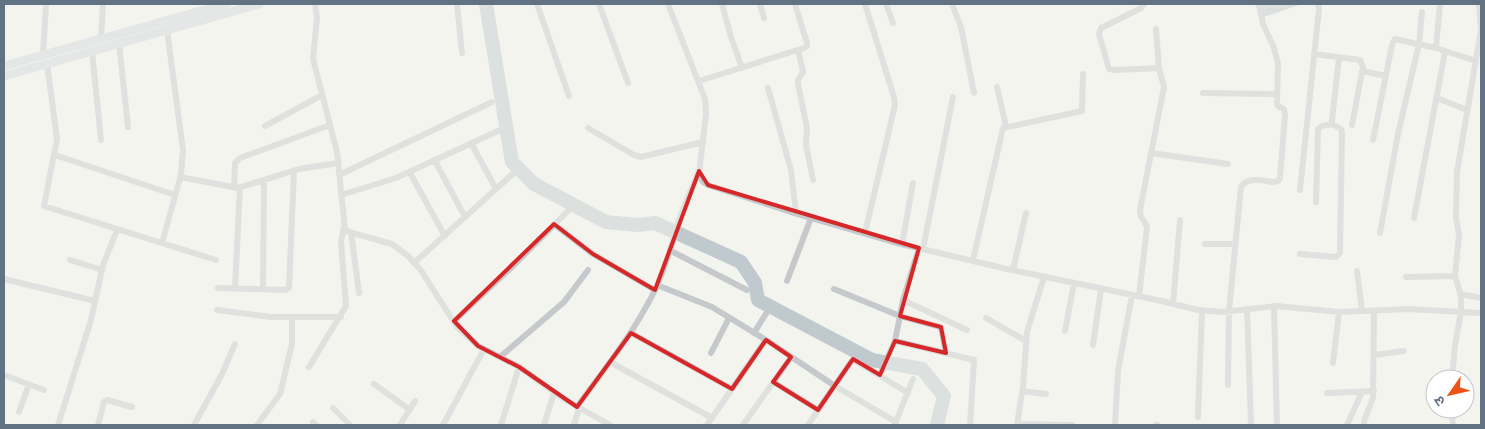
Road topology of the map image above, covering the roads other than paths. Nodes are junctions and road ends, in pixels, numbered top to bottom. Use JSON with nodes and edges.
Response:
{"nodes":[{"id":1,"x":46,"y":4,"type":"edge"},
{"id":2,"x":103,"y":4,"type":"edge"},
{"id":3,"x":226,"y":4,"type":"edge"},
{"id":4,"x":259,"y":4,"type":"edge"},
{"id":5,"x":315,"y":4,"type":"edge"},
{"id":6,"x":457,"y":4,"type":"edge"},
{"id":7,"x":537,"y":4,"type":"edge"},
{"id":8,"x":600,"y":4,"type":"edge"},
{"id":9,"x":668,"y":4,"type":"edge"},
{"id":10,"x":722,"y":4,"type":"edge"},
{"id":11,"x":760,"y":4,"type":"edge"},
{"id":12,"x":795,"y":4,"type":"edge"},
{"id":13,"x":864,"y":4,"type":"edge"},
{"id":14,"x":886,"y":4,"type":"edge"},
{"id":15,"x":952,"y":4,"type":"edge"},
{"id":16,"x":1144,"y":4,"type":"edge"},
{"id":17,"x":1259,"y":4,"type":"edge"},
{"id":18,"x":1318,"y":4,"type":"edge"},
{"id":19,"x":1440,"y":4,"type":"edge"},
{"id":20,"x":1479,"y":4,"type":"edge"},
{"id":21,"x":216,"y":5,"type":"edge"},
{"id":22,"x":1422,"y":12,"type":"dead end"},
{"id":23,"x":764,"y":18,"type":"dead end"},
{"id":24,"x":893,"y":23,"type":"dead end"},
{"id":25,"x":1156,"y":29,"type":"dead end"},
{"id":26,"x":167,"y":30,"type":"junction"},
{"id":27,"x":101,"y":38,"type":"junction"},
{"id":28,"x":120,"y":43,"type":"junction"},
{"id":29,"x":1419,"y":44,"type":"junction"},
{"id":30,"x":1436,"y":48,"type":"junction"},
{"id":31,"x":798,"y":50,"type":"junction"},
{"id":32,"x":92,"y":51,"type":"junction"},
{"id":33,"x":1445,"y":52,"type":"junction"},
{"id":34,"x":462,"y":53,"type":"dead end"},
{"id":35,"x":1314,"y":54,"type":"junction"},
{"id":36,"x":43,"y":55,"type":"junction"},
{"id":37,"x":1339,"y":58,"type":"junction"},
{"id":38,"x":1476,"y":61,"type":"junction"},
{"id":39,"x":47,"y":64,"type":"junction"},
{"id":40,"x":4,"y":66,"type":"edge"},
{"id":41,"x":742,"y":68,"type":"junction"},
{"id":42,"x":1160,"y":68,"type":"junction"},
{"id":43,"x":1362,"y":71,"type":"junction"},
{"id":44,"x":1083,"y":74,"type":"dead end"},
{"id":45,"x":4,"y":76,"type":"edge"},
{"id":46,"x":1386,"y":76,"type":"junction"},
{"id":47,"x":699,"y":81,"type":"junction"},
{"id":48,"x":628,"y":83,"type":"dead end"},
{"id":49,"x":997,"y":87,"type":"dead end"},
{"id":50,"x":768,"y":88,"type":"dead end"},
{"id":51,"x":1203,"y":93,"type":"dead end"},
{"id":52,"x":974,"y":94,"type":"dead end"},
{"id":53,"x":1278,"y":94,"type":"junction"},
{"id":54,"x":322,"y":95,"type":"junction"},
{"id":55,"x":569,"y":96,"type":"dead end"},
{"id":56,"x":953,"y":97,"type":"dead end"},
{"id":57,"x":1436,"y":98,"type":"junction"},
{"id":58,"x":492,"y":102,"type":"dead end"},
{"id":59,"x":1466,"y":110,"type":"junction"},
{"id":60,"x":1332,"y":124,"type":"junction"},
{"id":61,"x":330,"y":125,"type":"junction"},
{"id":62,"x":1352,"y":125,"type":"dead end"},
{"id":63,"x":265,"y":126,"type":"dead end"},
{"id":64,"x":1006,"y":126,"type":"junction"},
{"id":65,"x":128,"y":127,"type":"dead end"},
{"id":66,"x":588,"y":128,"type":"dead end"},
{"id":67,"x":500,"y":130,"type":"dead end"},
{"id":68,"x":102,"y":140,"type":"dead end"},
{"id":69,"x":1373,"y":140,"type":"dead end"},
{"id":70,"x":703,"y":142,"type":"junction"},
{"id":71,"x":471,"y":144,"type":"junction"},
{"id":72,"x":1151,"y":153,"type":"junction"},
{"id":73,"x":55,"y":155,"type":"junction"},
{"id":74,"x":435,"y":161,"type":"junction"},
{"id":75,"x":338,"y":163,"type":"junction"},
{"id":76,"x":1228,"y":164,"type":"dead end"},
{"id":77,"x":294,"y":171,"type":"junction"},
{"id":78,"x":516,"y":171,"type":"dead end"},
{"id":79,"x":699,"y":171,"type":"junction"},
{"id":80,"x":410,"y":173,"type":"junction"},
{"id":81,"x":339,"y":175,"type":"junction"},
{"id":82,"x":180,"y":177,"type":"junction"},
{"id":83,"x":264,"y":180,"type":"junction"},
{"id":84,"x":813,"y":180,"type":"dead end"},
{"id":85,"x":913,"y":183,"type":"dead end"},
{"id":86,"x":237,"y":188,"type":"junction"},
{"id":87,"x":496,"y":189,"type":"junction"},
{"id":88,"x":1300,"y":190,"type":"dead end"},
{"id":89,"x":175,"y":195,"type":"junction"},
{"id":90,"x":341,"y":195,"type":"junction"},
{"id":91,"x":1316,"y":202,"type":"dead end"},
{"id":92,"x":568,"y":211,"type":"dead end"},
{"id":93,"x":796,"y":213,"type":"junction"},
{"id":94,"x":1026,"y":213,"type":"dead end"},
{"id":95,"x":465,"y":217,"type":"junction"},
{"id":96,"x":811,"y":218,"type":"junction"},
{"id":97,"x":1414,"y":218,"type":"dead end"},
{"id":98,"x":1180,"y":220,"type":"dead end"},
{"id":99,"x":554,"y":224,"type":"junction"},
{"id":100,"x":344,"y":227,"type":"junction"},
{"id":101,"x":118,"y":230,"type":"junction"},
{"id":102,"x":351,"y":232,"type":"junction"},
{"id":103,"x":1380,"y":233,"type":"dead end"},
{"id":104,"x":865,"y":234,"type":"junction"},
{"id":105,"x":445,"y":236,"type":"junction"},
{"id":106,"x":162,"y":243,"type":"junction"},
{"id":107,"x":902,"y":244,"type":"junction"},
{"id":108,"x":1204,"y":244,"type":"dead end"},
{"id":109,"x":1235,"y":244,"type":"junction"},
{"id":110,"x":921,"y":248,"type":"junction"},
{"id":111,"x":671,"y":251,"type":"junction"},
{"id":112,"x":1300,"y":254,"type":"dead end"},
{"id":113,"x":70,"y":260,"type":"dead end"},
{"id":114,"x":216,"y":260,"type":"dead end"},
{"id":115,"x":973,"y":260,"type":"junction"},
{"id":116,"x":414,"y":263,"type":"junction"},
{"id":117,"x":102,"y":270,"type":"junction"},
{"id":118,"x":588,"y":270,"type":"dead end"},
{"id":119,"x":1013,"y":270,"type":"junction"},
{"id":120,"x":1357,"y":271,"type":"dead end"},
{"id":121,"x":1454,"y":276,"type":"junction"},
{"id":122,"x":1044,"y":277,"type":"junction"},
{"id":123,"x":1406,"y":277,"type":"dead end"},
{"id":124,"x":4,"y":279,"type":"edge"},
{"id":125,"x":787,"y":281,"type":"dead end"},
{"id":126,"x":1074,"y":283,"type":"junction"},
{"id":127,"x":656,"y":287,"type":"junction"},
{"id":128,"x":218,"y":288,"type":"dead end"},
{"id":129,"x":235,"y":288,"type":"junction"},
{"id":130,"x":1101,"y":288,"type":"junction"},
{"id":131,"x":263,"y":289,"type":"junction"},
{"id":132,"x":834,"y":289,"type":"dead end"},
{"id":133,"x":747,"y":290,"type":"dead end"},
{"id":134,"x":358,"y":293,"type":"dead end"},
{"id":135,"x":1460,"y":294,"type":"junction"},
{"id":136,"x":1132,"y":295,"type":"junction"},
{"id":137,"x":1139,"y":296,"type":"junction"},
{"id":138,"x":1481,"y":298,"type":"edge"},
{"id":139,"x":903,"y":300,"type":"junction"},
{"id":140,"x":95,"y":301,"type":"junction"},
{"id":141,"x":1173,"y":304,"type":"junction"},
{"id":142,"x":1274,"y":306,"type":"junction"},
{"id":143,"x":1247,"y":309,"type":"junction"},
{"id":144,"x":217,"y":310,"type":"dead end"},
{"id":145,"x":1202,"y":310,"type":"junction"},
{"id":146,"x":1229,"y":311,"type":"junction"},
{"id":147,"x":1362,"y":311,"type":"junction"},
{"id":148,"x":1374,"y":311,"type":"junction"},
{"id":149,"x":767,"y":312,"type":"dead end"},
{"id":150,"x":1339,"y":312,"type":"junction"},
{"id":151,"x":1461,"y":312,"type":"junction"},
{"id":152,"x":1481,"y":313,"type":"edge"},
{"id":153,"x":900,"y":316,"type":"junction"},
{"id":154,"x":292,"y":317,"type":"junction"},
{"id":155,"x":341,"y":317,"type":"junction"},
{"id":156,"x":729,"y":318,"type":"junction"},
{"id":157,"x":986,"y":318,"type":"dead end"},
{"id":158,"x":454,"y":321,"type":"junction"},
{"id":159,"x":967,"y":330,"type":"dead end"},
{"id":160,"x":1065,"y":331,"type":"dead end"},
{"id":161,"x":631,"y":333,"type":"junction"},
{"id":162,"x":754,"y":333,"type":"junction"},
{"id":163,"x":766,"y":340,"type":"junction"},
{"id":164,"x":894,"y":341,"type":"junction"},
{"id":165,"x":1026,"y":341,"type":"junction"},
{"id":166,"x":235,"y":344,"type":"dead end"},
{"id":167,"x":1093,"y":345,"type":"dead end"},
{"id":168,"x":484,"y":349,"type":"junction"},
{"id":169,"x":1404,"y":351,"type":"dead end"},
{"id":170,"x":946,"y":352,"type":"junction"},
{"id":171,"x":711,"y":354,"type":"dead end"},
{"id":172,"x":1374,"y":355,"type":"junction"},
{"id":173,"x":500,"y":357,"type":"junction"},
{"id":174,"x":790,"y":357,"type":"junction"},
{"id":175,"x":610,"y":362,"type":"junction"},
{"id":176,"x":1333,"y":363,"type":"dead end"},
{"id":177,"x":310,"y":367,"type":"dead end"},
{"id":178,"x":519,"y":367,"type":"junction"},
{"id":179,"x":1453,"y":369,"type":"edge"},
{"id":180,"x":4,"y":375,"type":"edge"},
{"id":181,"x":880,"y":376,"type":"junction"},
{"id":182,"x":913,"y":378,"type":"dead end"},
{"id":183,"x":773,"y":382,"type":"junction"},
{"id":184,"x":29,"y":384,"type":"junction"},
{"id":185,"x":374,"y":384,"type":"dead end"},
{"id":186,"x":1228,"y":385,"type":"dead end"},
{"id":187,"x":835,"y":386,"type":"junction"},
{"id":188,"x":732,"y":389,"type":"junction"},
{"id":189,"x":44,"y":390,"type":"dead end"},
{"id":190,"x":1022,"y":391,"type":"junction"},
{"id":191,"x":1374,"y":391,"type":"junction"},
{"id":192,"x":908,"y":392,"type":"junction"},
{"id":193,"x":1362,"y":392,"type":"junction"},
{"id":194,"x":554,"y":393,"type":"junction"},
{"id":195,"x":1327,"y":393,"type":"dead end"},
{"id":196,"x":1046,"y":394,"type":"dead end"},
{"id":197,"x":415,"y":401,"type":"dead end"},
{"id":198,"x":132,"y":407,"type":"dead end"},
{"id":199,"x":578,"y":407,"type":"junction"},
{"id":200,"x":333,"y":408,"type":"dead end"},
{"id":201,"x":410,"y":410,"type":"junction"},
{"id":202,"x":818,"y":410,"type":"junction"},
{"id":203,"x":19,"y":412,"type":"dead end"},
{"id":204,"x":1198,"y":417,"type":"dead end"},
{"id":205,"x":712,"y":418,"type":"junction"},
{"id":206,"x":895,"y":424,"type":"edge"},
{"id":207,"x":58,"y":425,"type":"edge"},
{"id":208,"x":98,"y":425,"type":"edge"},
{"id":209,"x":194,"y":425,"type":"edge"},
{"id":210,"x":257,"y":425,"type":"edge"},
{"id":211,"x":350,"y":425,"type":"edge"},
{"id":212,"x":400,"y":425,"type":"edge"},
{"id":213,"x":443,"y":425,"type":"edge"},
{"id":214,"x":501,"y":425,"type":"edge"},
{"id":215,"x":544,"y":425,"type":"edge"},
{"id":216,"x":574,"y":425,"type":"edge"},
{"id":217,"x":610,"y":425,"type":"edge"},
{"id":218,"x":707,"y":425,"type":"edge"},
{"id":219,"x":743,"y":425,"type":"edge"},
{"id":220,"x":808,"y":425,"type":"edge"},
{"id":221,"x":970,"y":425,"type":"edge"},
{"id":222,"x":1017,"y":425,"type":"edge"},
{"id":223,"x":1072,"y":425,"type":"edge"},
{"id":224,"x":1115,"y":425,"type":"edge"},
{"id":225,"x":1251,"y":425,"type":"edge"},
{"id":226,"x":1277,"y":425,"type":"edge"},
{"id":227,"x":1347,"y":425,"type":"edge"},
{"id":228,"x":1364,"y":425,"type":"edge"}],
"edges":[{"from":1,"to":36,"type":"street"},
{"from":2,"to":27,"type":"street"},
{"from":3,"to":21,"type":"main road"},
{"from":4,"to":26,"type":"main road"},
{"from":5,"to":54,"type":"street"},
{"from":6,"to":34,"type":"street"},
{"from":7,"to":55,"type":"street"},
{"from":8,"to":48,"type":"street"},
{"from":9,"to":47,"type":"street"},
{"from":10,"to":41,"type":"street"},
{"from":11,"to":23,"type":"street"},
{"from":12,"to":31,"type":"street"},
{"from":13,"to":104,"type":"street"},
{"from":14,"to":24,"type":"street"},
{"from":15,"to":52,"type":"street"},
{"from":16,"to":42,"type":"street"},
{"from":17,"to":53,"type":"street"},
{"from":18,"to":35,"type":"street"},
{"from":19,"to":30,"type":"street"},
{"from":20,"to":38,"type":"street"},
{"from":21,"to":27,"type":"main road"},
{"from":22,"to":29,"type":"street"},
{"from":25,"to":42,"type":"street"},
{"from":26,"to":28,"type":"main road"},
{"from":26,"to":82,"type":"street"},
{"from":27,"to":36,"type":"main road"},
{"from":28,"to":32,"type":"main road"},
{"from":28,"to":65,"type":"street"},
{"from":29,"to":30,"type":"street"},
{"from":29,"to":46,"type":"street"},
{"from":29,"to":103,"type":"street"},
{"from":30,"to":33,"type":"street"},
{"from":31,"to":41,"type":"street"},
{"from":31,"to":84,"type":"street"},
{"from":32,"to":39,"type":"main road"},
{"from":32,"to":68,"type":"street"},
{"from":33,"to":38,"type":"street"},
{"from":33,"to":57,"type":"street"},
{"from":35,"to":37,"type":"street"},
{"from":35,"to":88,"type":"street"},
{"from":36,"to":40,"type":"main road"},
{"from":37,"to":43,"type":"street"},
{"from":37,"to":60,"type":"street"},
{"from":38,"to":59,"type":"street"},
{"from":39,"to":45,"type":"main road"},
{"from":39,"to":73,"type":"street"},
{"from":41,"to":47,"type":"street"},
{"from":42,"to":72,"type":"street"},
{"from":43,"to":46,"type":"street"},
{"from":43,"to":62,"type":"street"},
{"from":44,"to":64,"type":"street"},
{"from":46,"to":69,"type":"street"},
{"from":47,"to":70,"type":"street"},
{"from":49,"to":64,"type":"street"},
{"from":50,"to":93,"type":"street"},
{"from":51,"to":53,"type":"street"},
{"from":53,"to":109,"type":"street"},
{"from":54,"to":61,"type":"street"},
{"from":54,"to":63,"type":"street"},
{"from":56,"to":110,"type":"street"},
{"from":57,"to":59,"type":"street"},
{"from":57,"to":97,"type":"street"},
{"from":58,"to":81,"type":"street"},
{"from":59,"to":121,"type":"street"},
{"from":60,"to":91,"type":"street"},
{"from":60,"to":112,"type":"street"},
{"from":61,"to":75,"type":"street"},
{"from":61,"to":86,"type":"street"},
{"from":64,"to":115,"type":"street"},
{"from":66,"to":70,"type":"street"},
{"from":67,"to":71,"type":"street"},
{"from":70,"to":79,"type":"street"},
{"from":71,"to":74,"type":"street"},
{"from":71,"to":87,"type":"street"},
{"from":72,"to":76,"type":"street"},
{"from":72,"to":137,"type":"street"},
{"from":73,"to":89,"type":"street"},
{"from":73,"to":101,"type":"street"},
{"from":74,"to":80,"type":"street"},
{"from":74,"to":95,"type":"street"},
{"from":75,"to":77,"type":"street"},
{"from":75,"to":81,"type":"street"},
{"from":77,"to":83,"type":"street"},
{"from":77,"to":131,"type":"street"},
{"from":78,"to":87,"type":"street"},
{"from":79,"to":93,"type":"street"},
{"from":79,"to":111,"type":"street"},
{"from":80,"to":90,"type":"street"},
{"from":80,"to":105,"type":"street"},
{"from":81,"to":90,"type":"street"},
{"from":82,"to":86,"type":"street"},
{"from":82,"to":89,"type":"street"},
{"from":83,"to":86,"type":"street"},
{"from":83,"to":131,"type":"street"},
{"from":85,"to":107,"type":"street"},
{"from":86,"to":129,"type":"street"},
{"from":87,"to":95,"type":"street"},
{"from":89,"to":106,"type":"street"},
{"from":90,"to":100,"type":"street"},
{"from":92,"to":99,"type":"street"},
{"from":93,"to":96,"type":"street"},
{"from":94,"to":119,"type":"street"},
{"from":95,"to":105,"type":"street"},
{"from":96,"to":104,"type":"street"},
{"from":96,"to":125,"type":"street"},
{"from":98,"to":141,"type":"street"},
{"from":99,"to":127,"type":"street"},
{"from":99,"to":158,"type":"street"},
{"from":100,"to":102,"type":"street"},
{"from":100,"to":155,"type":"street"},
{"from":101,"to":106,"type":"street"},
{"from":101,"to":117,"type":"street"},
{"from":102,"to":116,"type":"street"},
{"from":102,"to":134,"type":"street"},
{"from":104,"to":107,"type":"street"},
{"from":105,"to":116,"type":"street"},
{"from":106,"to":114,"type":"street"},
{"from":107,"to":110,"type":"street"},
{"from":108,"to":109,"type":"street"},
{"from":109,"to":146,"type":"street"},
{"from":110,"to":115,"type":"street"},
{"from":110,"to":139,"type":"street"},
{"from":111,"to":127,"type":"street"},
{"from":111,"to":133,"type":"street"},
{"from":113,"to":117,"type":"street"},
{"from":115,"to":119,"type":"street"},
{"from":116,"to":158,"type":"street"},
{"from":117,"to":140,"type":"street"},
{"from":118,"to":173,"type":"street"},
{"from":119,"to":122,"type":"street"},
{"from":120,"to":147,"type":"street"},
{"from":121,"to":123,"type":"street"},
{"from":121,"to":135,"type":"street"},
{"from":122,"to":126,"type":"street"},
{"from":122,"to":165,"type":"street"},
{"from":124,"to":140,"type":"street"},
{"from":126,"to":130,"type":"street"},
{"from":126,"to":160,"type":"street"},
{"from":127,"to":156,"type":"street"},
{"from":127,"to":161,"type":"street"},
{"from":128,"to":129,"type":"street"},
{"from":129,"to":131,"type":"street"},
{"from":130,"to":136,"type":"street"},
{"from":130,"to":167,"type":"street"},
{"from":132,"to":153,"type":"street"},
{"from":135,"to":138,"type":"street"},
{"from":135,"to":151,"type":"street"},
{"from":136,"to":137,"type":"street"},
{"from":136,"to":224,"type":"street"},
{"from":137,"to":141,"type":"street"},
{"from":139,"to":153,"type":"street"},
{"from":139,"to":159,"type":"street"},
{"from":140,"to":207,"type":"street"},
{"from":141,"to":145,"type":"street"},
{"from":142,"to":143,"type":"street"},
{"from":142,"to":150,"type":"street"},
{"from":142,"to":226,"type":"street"},
{"from":143,"to":146,"type":"street"},
{"from":143,"to":225,"type":"street"},
{"from":144,"to":154,"type":"street"},
{"from":145,"to":146,"type":"street"},
{"from":145,"to":204,"type":"street"},
{"from":146,"to":186,"type":"street"},
{"from":147,"to":148,"type":"street"},
{"from":147,"to":150,"type":"street"},
{"from":148,"to":151,"type":"street"},
{"from":148,"to":172,"type":"street"},
{"from":149,"to":162,"type":"street"},
{"from":150,"to":176,"type":"street"},
{"from":151,"to":152,"type":"street"},
{"from":151,"to":179,"type":"street"},
{"from":153,"to":164,"type":"street"},
{"from":153,"to":170,"type":"street"},
{"from":154,"to":155,"type":"street"},
{"from":154,"to":210,"type":"street"},
{"from":155,"to":177,"type":"street"},
{"from":156,"to":162,"type":"street"},
{"from":156,"to":171,"type":"street"},
{"from":157,"to":165,"type":"street"},
{"from":158,"to":168,"type":"street"},
{"from":161,"to":175,"type":"street"},
{"from":161,"to":188,"type":"street"},
{"from":162,"to":163,"type":"street"},
{"from":163,"to":174,"type":"street"},
{"from":163,"to":188,"type":"street"},
{"from":164,"to":170,"type":"street"},
{"from":164,"to":181,"type":"street"},
{"from":165,"to":190,"type":"street"},
{"from":166,"to":209,"type":"street"},
{"from":168,"to":173,"type":"street"},
{"from":168,"to":213,"type":"street"},
{"from":169,"to":172,"type":"street"},
{"from":170,"to":221,"type":"street"},
{"from":172,"to":191,"type":"street"},
{"from":173,"to":178,"type":"street"},
{"from":174,"to":183,"type":"street"},
{"from":174,"to":187,"type":"street"},
{"from":175,"to":199,"type":"street"},
{"from":175,"to":205,"type":"street"},
{"from":178,"to":194,"type":"street"},
{"from":178,"to":214,"type":"street"},
{"from":180,"to":184,"type":"street"},
{"from":181,"to":187,"type":"street"},
{"from":181,"to":192,"type":"street"},
{"from":182,"to":192,"type":"street"},
{"from":183,"to":202,"type":"street"},
{"from":183,"to":219,"type":"street"},
{"from":184,"to":189,"type":"street"},
{"from":184,"to":203,"type":"street"},
{"from":185,"to":201,"type":"street"},
{"from":187,"to":202,"type":"street"},
{"from":187,"to":206,"type":"street"},
{"from":188,"to":205,"type":"street"},
{"from":190,"to":196,"type":"street"},
{"from":190,"to":222,"type":"street"},
{"from":191,"to":193,"type":"street"},
{"from":191,"to":228,"type":"street"},
{"from":192,"to":206,"type":"street"},
{"from":193,"to":195,"type":"street"},
{"from":193,"to":227,"type":"street"},
{"from":194,"to":199,"type":"street"},
{"from":194,"to":215,"type":"street"},
{"from":197,"to":201,"type":"street"},
{"from":198,"to":208,"type":"street"},
{"from":199,"to":216,"type":"street"},
{"from":199,"to":217,"type":"street"},
{"from":200,"to":211,"type":"street"},
{"from":201,"to":212,"type":"street"},
{"from":202,"to":220,"type":"street"},
{"from":205,"to":218,"type":"street"},
{"from":222,"to":223,"type":"street"}]}
